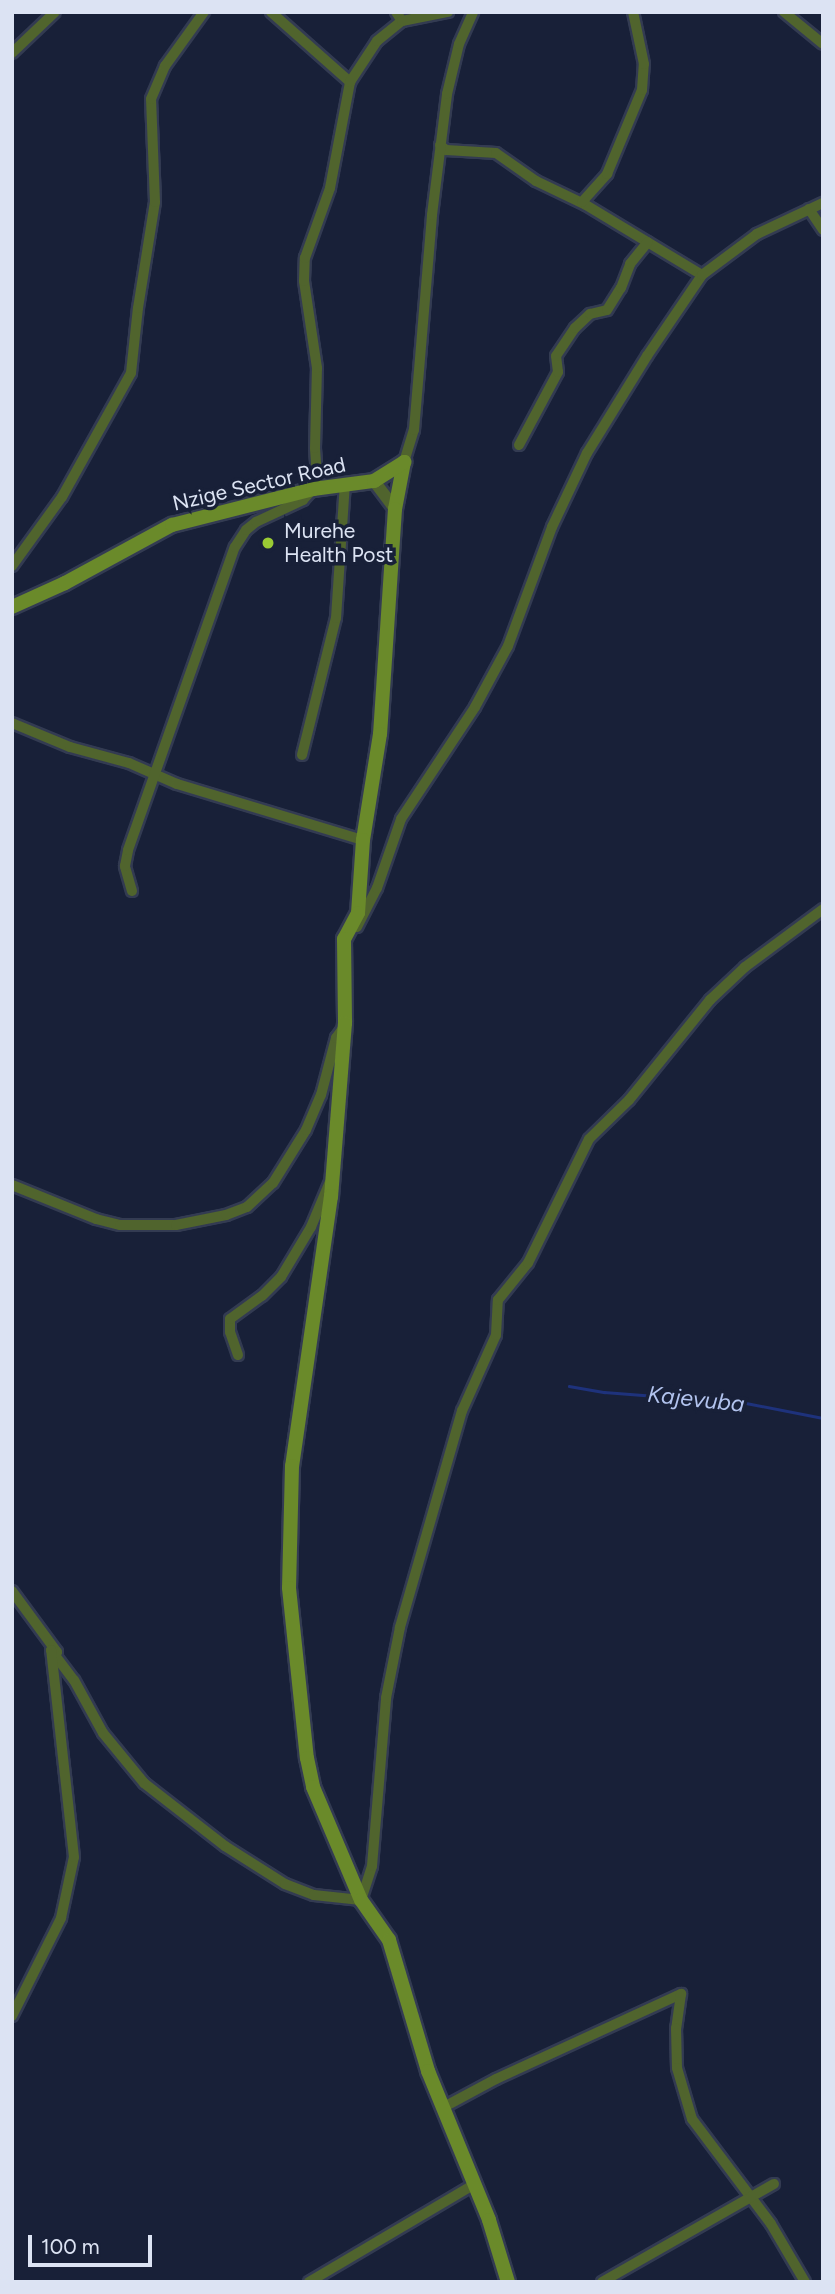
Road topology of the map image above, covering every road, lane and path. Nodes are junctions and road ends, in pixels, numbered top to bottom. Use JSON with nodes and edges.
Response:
{"nodes":[{"id":1,"x":55,"y":12,"type":"edge"},
{"id":2,"x":204,"y":12,"type":"edge"},
{"id":3,"x":271,"y":12,"type":"edge"},
{"id":4,"x":448,"y":12,"type":"edge"},
{"id":5,"x":473,"y":12,"type":"edge"},
{"id":6,"x":633,"y":12,"type":"edge"},
{"id":7,"x":784,"y":12,"type":"edge"},
{"id":8,"x":399,"y":17,"type":"edge"},
{"id":9,"x":823,"y":44,"type":"edge"},
{"id":10,"x":12,"y":53,"type":"edge"},
{"id":11,"x":350,"y":82,"type":"junction"},
{"id":12,"x":440,"y":145,"type":"junction"},
{"id":13,"x":582,"y":202,"type":"junction"},
{"id":14,"x":823,"y":203,"type":"edge"},
{"id":15,"x":809,"y":209,"type":"junction"},
{"id":16,"x":823,"y":230,"type":"edge"},
{"id":17,"x":648,"y":242,"type":"junction"},
{"id":18,"x":703,"y":274,"type":"junction"},
{"id":19,"x":519,"y":445,"type":"dead end"},
{"id":20,"x":404,"y":462,"type":"junction"},
{"id":21,"x":374,"y":481,"type":"junction"},
{"id":22,"x":345,"y":483,"type":"junction"},
{"id":23,"x":313,"y":489,"type":"junction"},
{"id":24,"x":395,"y":509,"type":"junction"},
{"id":25,"x":13,"y":565,"type":"edge"},
{"id":26,"x":12,"y":607,"type":"edge"},
{"id":27,"x":12,"y":723,"type":"edge"},
{"id":28,"x":302,"y":755,"type":"dead end"},
{"id":29,"x":153,"y":775,"type":"junction"},
{"id":30,"x":363,"y":840,"type":"junction"},
{"id":31,"x":132,"y":891,"type":"dead end"},
{"id":32,"x":823,"y":909,"type":"edge"},
{"id":33,"x":344,"y":939,"type":"junction"},
{"id":34,"x":345,"y":1023,"type":"junction"},
{"id":35,"x":333,"y":1173,"type":"junction"},
{"id":36,"x":12,"y":1185,"type":"edge"},
{"id":37,"x":239,"y":1355,"type":"dead end"},
{"id":38,"x":12,"y":1591,"type":"edge"},
{"id":39,"x":51,"y":1650,"type":"junction"},
{"id":40,"x":361,"y":1900,"type":"junction"},
{"id":41,"x":12,"y":2016,"type":"edge"},
{"id":42,"x":442,"y":2108,"type":"junction"},
{"id":43,"x":475,"y":2184,"type":"junction"},
{"id":44,"x":774,"y":2184,"type":"dead end"},
{"id":45,"x":750,"y":2198,"type":"junction"},
{"id":46,"x":309,"y":2282,"type":"edge"},
{"id":47,"x":508,"y":2282,"type":"edge"},
{"id":48,"x":602,"y":2282,"type":"edge"},
{"id":49,"x":805,"y":2282,"type":"edge"}],
"edges":[{"from":1,"to":10,"type":"street"},
{"from":2,"to":25,"type":"street"},
{"from":3,"to":11,"type":"street"},
{"from":4,"to":8,"type":"street"},
{"from":5,"to":12,"type":"street"},
{"from":6,"to":13,"type":"street"},
{"from":7,"to":9,"type":"street"},
{"from":8,"to":11,"type":"street"},
{"from":11,"to":23,"type":"street"},
{"from":12,"to":13,"type":"street"},
{"from":12,"to":20,"type":"street"},
{"from":13,"to":17,"type":"street"},
{"from":14,"to":15,"type":"street"},
{"from":15,"to":16,"type":"street"},
{"from":15,"to":18,"type":"street"},
{"from":17,"to":18,"type":"street"},
{"from":17,"to":19,"type":"street"},
{"from":18,"to":33,"type":"street"},
{"from":20,"to":21,"type":"main road","name":"Nzige Sector Road"},
{"from":20,"to":24,"type":"main road"},
{"from":21,"to":22,"type":"main road","name":"Nzige Sector Road"},
{"from":21,"to":24,"type":"street"},
{"from":22,"to":23,"type":"main road","name":"Nzige Sector Road"},
{"from":22,"to":28,"type":"street"},
{"from":23,"to":26,"type":"main road","name":"Nzige Sector Road"},
{"from":23,"to":29,"type":"street"},
{"from":24,"to":30,"type":"main road"},
{"from":27,"to":29,"type":"street"},
{"from":29,"to":30,"type":"street"},
{"from":29,"to":31,"type":"street"},
{"from":30,"to":33,"type":"main road"},
{"from":32,"to":40,"type":"street"},
{"from":33,"to":34,"type":"main road"},
{"from":34,"to":35,"type":"main road"},
{"from":34,"to":36,"type":"street"},
{"from":35,"to":37,"type":"street"},
{"from":35,"to":40,"type":"main road"},
{"from":38,"to":39,"type":"street"},
{"from":39,"to":40,"type":"street"},
{"from":39,"to":41,"type":"street"},
{"from":40,"to":42,"type":"main road"},
{"from":42,"to":43,"type":"main road"},
{"from":42,"to":45,"type":"street"},
{"from":43,"to":46,"type":"street"},
{"from":43,"to":47,"type":"main road"},
{"from":44,"to":45,"type":"street"},
{"from":45,"to":48,"type":"street"},
{"from":45,"to":49,"type":"street"}]}
